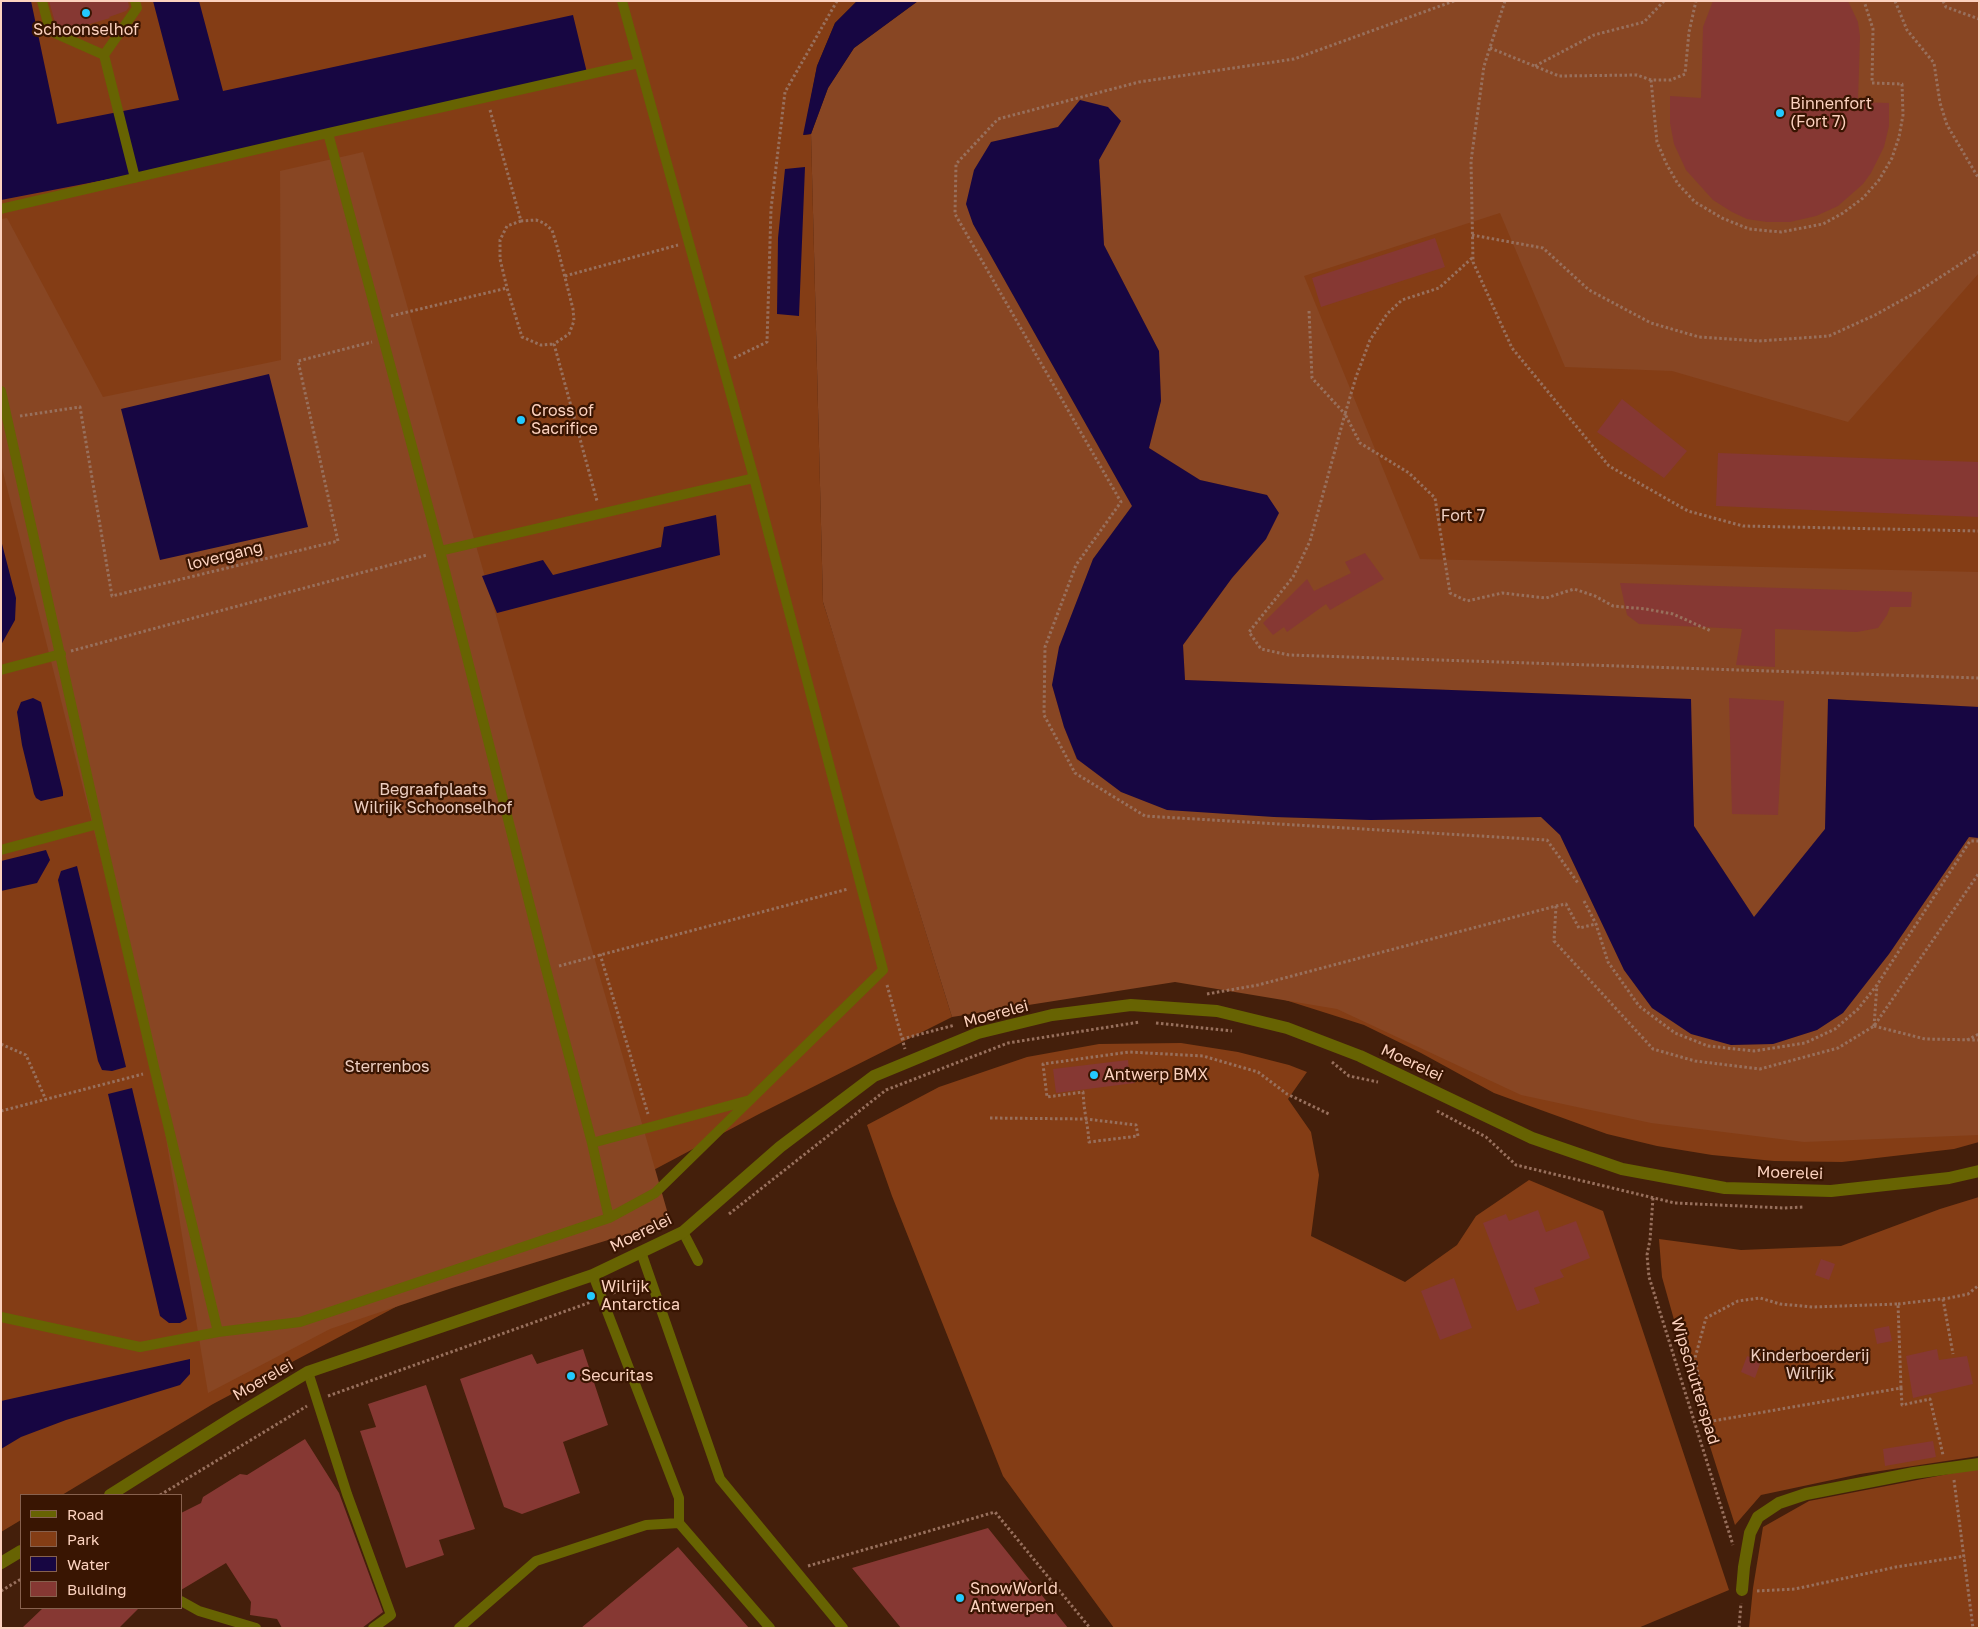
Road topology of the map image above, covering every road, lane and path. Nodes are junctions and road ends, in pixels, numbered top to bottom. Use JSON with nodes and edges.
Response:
{"nodes":[{"id":1,"x":42,"y":1,"type":"edge"},
{"id":2,"x":135,"y":1,"type":"edge"},
{"id":3,"x":838,"y":1,"type":"edge"},
{"id":4,"x":1454,"y":1,"type":"edge"},
{"id":5,"x":1505,"y":1,"type":"edge"},
{"id":6,"x":1664,"y":1,"type":"edge"},
{"id":7,"x":1696,"y":1,"type":"edge"},
{"id":8,"x":1864,"y":1,"type":"edge"},
{"id":9,"x":1895,"y":1,"type":"edge"},
{"id":10,"x":1943,"y":1,"type":"edge"},
{"id":11,"x":624,"y":2,"type":"edge"},
{"id":12,"x":1979,"y":19,"type":"edge"},
{"id":13,"x":1490,"y":48,"type":"junction"},
{"id":14,"x":104,"y":55,"type":"junction"},
{"id":15,"x":639,"y":63,"type":"junction"},
{"id":16,"x":1535,"y":66,"type":"junction"},
{"id":17,"x":1650,"y":80,"type":"junction"},
{"id":18,"x":489,"y":108,"type":"dead end"},
{"id":19,"x":328,"y":133,"type":"junction"},
{"id":20,"x":135,"y":178,"type":"junction"},
{"id":21,"x":1979,"y":179,"type":"edge"},
{"id":22,"x":1,"y":209,"type":"edge"},
{"id":23,"x":521,"y":221,"type":"junction"},
{"id":24,"x":1472,"y":235,"type":"junction"},
{"id":25,"x":688,"y":242,"type":"junction"},
{"id":26,"x":1979,"y":252,"type":"edge"},
{"id":27,"x":1473,"y":258,"type":"junction"},
{"id":28,"x":565,"y":276,"type":"junction"},
{"id":29,"x":507,"y":288,"type":"junction"},
{"id":30,"x":1309,"y":311,"type":"dead end"},
{"id":31,"x":378,"y":319,"type":"junction"},
{"id":32,"x":383,"y":339,"type":"junction"},
{"id":33,"x":554,"y":344,"type":"junction"},
{"id":34,"x":722,"y":363,"type":"junction"},
{"id":35,"x":1,"y":391,"type":"edge"},
{"id":36,"x":1344,"y":414,"type":"junction"},
{"id":37,"x":7,"y":418,"type":"junction"},
{"id":38,"x":754,"y":478,"type":"junction"},
{"id":39,"x":600,"y":514,"type":"junction"},
{"id":40,"x":1979,"y":532,"type":"edge"},
{"id":41,"x":440,"y":551,"type":"junction"},
{"id":42,"x":1710,"y":631,"type":"dead end"},
{"id":43,"x":61,"y":654,"type":"junction"},
{"id":44,"x":1,"y":670,"type":"edge"},
{"id":45,"x":1979,"y":678,"type":"edge"},
{"id":46,"x":98,"y":824,"type":"junction"},
{"id":47,"x":1979,"y":841,"type":"edge"},
{"id":48,"x":1,"y":850,"type":"edge"},
{"id":49,"x":1979,"y":872,"type":"edge"},
{"id":50,"x":1578,"y":883,"type":"dead end"},
{"id":51,"x":860,"y":886,"type":"junction"},
{"id":52,"x":1584,"y":901,"type":"dead end"},
{"id":53,"x":1556,"y":906,"type":"junction"},
{"id":54,"x":1596,"y":924,"type":"junction"},
{"id":55,"x":600,"y":954,"type":"junction"},
{"id":56,"x":546,"y":969,"type":"junction"},
{"id":57,"x":883,"y":970,"type":"junction"},
{"id":58,"x":1258,"y":985,"type":"dead end"},
{"id":59,"x":1878,"y":985,"type":"junction"},
{"id":60,"x":1874,"y":1026,"type":"junction"},
{"id":61,"x":1238,"y":1032,"type":"dead end"},
{"id":62,"x":1979,"y":1034,"type":"edge"},
{"id":63,"x":1966,"y":1040,"type":"junction"},
{"id":64,"x":1979,"y":1040,"type":"edge"},
{"id":65,"x":1,"y":1044,"type":"edge"},
{"id":66,"x":1330,"y":1060,"type":"dead end"},
{"id":67,"x":909,"y":1061,"type":"junction"},
{"id":68,"x":155,"y":1071,"type":"junction"},
{"id":69,"x":1385,"y":1084,"type":"dead end"},
{"id":70,"x":46,"y":1100,"type":"junction"},
{"id":71,"x":752,"y":1100,"type":"junction"},
{"id":72,"x":1435,"y":1110,"type":"dead end"},
{"id":73,"x":1,"y":1111,"type":"edge"},
{"id":74,"x":1329,"y":1114,"type":"dead end"},
{"id":75,"x":990,"y":1118,"type":"dead end"},
{"id":76,"x":1086,"y":1119,"type":"junction"},
{"id":77,"x":652,"y":1126,"type":"junction"},
{"id":78,"x":592,"y":1142,"type":"junction"},
{"id":79,"x":1979,"y":1171,"type":"edge"},
{"id":80,"x":1653,"y":1198,"type":"junction"},
{"id":81,"x":1813,"y":1206,"type":"dead end"},
{"id":82,"x":609,"y":1218,"type":"junction"},
{"id":83,"x":721,"y":1220,"type":"dead end"},
{"id":84,"x":683,"y":1232,"type":"junction"},
{"id":85,"x":641,"y":1252,"type":"junction"},
{"id":86,"x":698,"y":1261,"type":"dead end"},
{"id":87,"x":648,"y":1274,"type":"junction"},
{"id":88,"x":593,"y":1275,"type":"junction"},
{"id":89,"x":1979,"y":1285,"type":"edge"},
{"id":90,"x":602,"y":1298,"type":"junction"},
{"id":91,"x":1943,"y":1299,"type":"junction"},
{"id":92,"x":1898,"y":1304,"type":"junction"},
{"id":93,"x":1,"y":1317,"type":"edge"},
{"id":94,"x":218,"y":1332,"type":"junction"},
{"id":95,"x":1953,"y":1354,"type":"dead end"},
{"id":96,"x":308,"y":1372,"type":"junction"},
{"id":97,"x":1901,"y":1388,"type":"junction"},
{"id":98,"x":317,"y":1400,"type":"junction"},
{"id":99,"x":1979,"y":1464,"type":"edge"},
{"id":100,"x":1949,"y":1468,"type":"junction"},
{"id":101,"x":112,"y":1494,"type":"edge"},
{"id":102,"x":162,"y":1494,"type":"edge"},
{"id":103,"x":679,"y":1523,"type":"junction"},
{"id":104,"x":20,"y":1552,"type":"edge"},
{"id":105,"x":1965,"y":1556,"type":"junction"},
{"id":106,"x":1,"y":1563,"type":"edge"},
{"id":107,"x":1744,"y":1568,"type":"junction"},
{"id":108,"x":795,"y":1570,"type":"junction"},
{"id":109,"x":20,"y":1580,"type":"edge"},
{"id":110,"x":1742,"y":1590,"type":"joint"},
{"id":111,"x":1757,"y":1591,"type":"dead end"},
{"id":112,"x":1,"y":1592,"type":"edge"},
{"id":113,"x":182,"y":1602,"type":"edge"},
{"id":114,"x":256,"y":1628,"type":"edge"},
{"id":115,"x":373,"y":1628,"type":"edge"},
{"id":116,"x":460,"y":1628,"type":"edge"},
{"id":117,"x":770,"y":1628,"type":"edge"},
{"id":118,"x":843,"y":1628,"type":"edge"},
{"id":119,"x":1090,"y":1628,"type":"edge"},
{"id":120,"x":1739,"y":1628,"type":"edge"},
{"id":121,"x":1973,"y":1628,"type":"edge"}],
"edges":[{"from":1,"to":14,"type":"lane"},
{"from":2,"to":14,"type":"lane"},
{"from":3,"to":34,"type":"path"},
{"from":4,"to":50,"type":"path"},
{"from":5,"to":13,"type":"path"},
{"from":6,"to":16,"type":"path"},
{"from":7,"to":17,"type":"path"},
{"from":8,"to":17,"type":"path"},
{"from":9,"to":21,"type":"path"},
{"from":10,"to":12,"type":"path"},
{"from":11,"to":15,"type":"lane"},
{"from":13,"to":16,"type":"path"},
{"from":13,"to":24,"type":"path"},
{"from":14,"to":20,"type":"lane"},
{"from":15,"to":19,"type":"lane"},
{"from":15,"to":25,"type":"lane"},
{"from":16,"to":17,"type":"path"},
{"from":18,"to":23,"type":"path"},
{"from":19,"to":20,"type":"lane"},
{"from":19,"to":31,"type":"lane"},
{"from":20,"to":22,"type":"lane"},
{"from":23,"to":28,"type":"path"},
{"from":23,"to":29,"type":"path"},
{"from":24,"to":26,"type":"path"},
{"from":24,"to":27,"type":"path"},
{"from":25,"to":28,"type":"path"},
{"from":25,"to":34,"type":"lane"},
{"from":27,"to":36,"type":"path"},
{"from":27,"to":40,"type":"path"},
{"from":28,"to":33,"type":"path"},
{"from":29,"to":31,"type":"path"},
{"from":29,"to":33,"type":"path"},
{"from":30,"to":36,"type":"path"},
{"from":31,"to":32,"type":"lane"},
{"from":32,"to":37,"type":"path","name":"lovergang"},
{"from":32,"to":41,"type":"lane"},
{"from":33,"to":39,"type":"path"},
{"from":34,"to":38,"type":"lane"},
{"from":35,"to":37,"type":"lane"},
{"from":36,"to":42,"type":"path"},
{"from":36,"to":45,"type":"path"},
{"from":37,"to":43,"type":"lane"},
{"from":38,"to":39,"type":"lane"},
{"from":38,"to":51,"type":"lane"},
{"from":39,"to":41,"type":"lane"},
{"from":41,"to":43,"type":"path"},
{"from":41,"to":56,"type":"lane"},
{"from":43,"to":44,"type":"lane"},
{"from":43,"to":46,"type":"lane"},
{"from":46,"to":48,"type":"lane"},
{"from":46,"to":68,"type":"lane"},
{"from":47,"to":59,"type":"path"},
{"from":49,"to":60,"type":"path"},
{"from":51,"to":55,"type":"path"},
{"from":51,"to":57,"type":"lane"},
{"from":52,"to":54,"type":"path"},
{"from":53,"to":54,"type":"path"},
{"from":53,"to":58,"type":"path"},
{"from":53,"to":60,"type":"path"},
{"from":54,"to":59,"type":"path"},
{"from":55,"to":56,"type":"path"},
{"from":55,"to":77,"type":"path"},
{"from":56,"to":78,"type":"lane"},
{"from":57,"to":67,"type":"path"},
{"from":57,"to":71,"type":"lane"},
{"from":59,"to":60,"type":"path"},
{"from":60,"to":63,"type":"path"},
{"from":61,"to":83,"type":"path"},
{"from":62,"to":63,"type":"path"},
{"from":63,"to":64,"type":"path"},
{"from":65,"to":70,"type":"path"},
{"from":66,"to":69,"type":"path"},
{"from":67,"to":79,"type":"street","name":"Moerelei"},
{"from":67,"to":84,"type":"street","name":"Moerelei"},
{"from":68,"to":70,"type":"path"},
{"from":68,"to":94,"type":"lane"},
{"from":70,"to":73,"type":"path"},
{"from":71,"to":77,"type":"lane"},
{"from":71,"to":82,"type":"lane"},
{"from":72,"to":80,"type":"path"},
{"from":74,"to":76,"type":"path"},
{"from":75,"to":76,"type":"path"},
{"from":76,"to":76,"type":"path"},
{"from":77,"to":78,"type":"lane"},
{"from":78,"to":82,"type":"lane"},
{"from":80,"to":81,"type":"path"},
{"from":80,"to":107,"type":"path","name":"Wipschutterspad"},
{"from":82,"to":94,"type":"lane"},
{"from":84,"to":85,"type":"street","name":"Moerelei"},
{"from":84,"to":86,"type":"lane"},
{"from":85,"to":87,"type":"lane"},
{"from":85,"to":88,"type":"street","name":"Moerelei"},
{"from":87,"to":90,"type":"path"},
{"from":87,"to":108,"type":"lane"},
{"from":88,"to":90,"type":"lane"},
{"from":88,"to":96,"type":"street","name":"Moerelei"},
{"from":89,"to":91,"type":"path"},
{"from":90,"to":98,"type":"path"},
{"from":90,"to":103,"type":"lane"},
{"from":91,"to":92,"type":"path"},
{"from":91,"to":95,"type":"path"},
{"from":92,"to":97,"type":"path"},
{"from":92,"to":97,"type":"path"},
{"from":93,"to":94,"type":"lane"},
{"from":96,"to":98,"type":"lane"},
{"from":96,"to":101,"type":"street","name":"Moerelei"},
{"from":97,"to":100,"type":"path"},
{"from":98,"to":102,"type":"path"},
{"from":98,"to":115,"type":"lane"},
{"from":99,"to":100,"type":"street"},
{"from":100,"to":105,"type":"path"},
{"from":100,"to":107,"type":"street"},
{"from":103,"to":116,"type":"lane"},
{"from":103,"to":117,"type":"lane"},
{"from":104,"to":106,"type":"street"},
{"from":105,"to":111,"type":"path"},
{"from":105,"to":121,"type":"path"},
{"from":107,"to":110,"type":"street"},
{"from":108,"to":118,"type":"lane"},
{"from":108,"to":119,"type":"path"},
{"from":109,"to":112,"type":"path"},
{"from":110,"to":120,"type":"path"},
{"from":113,"to":114,"type":"lane"}]}
